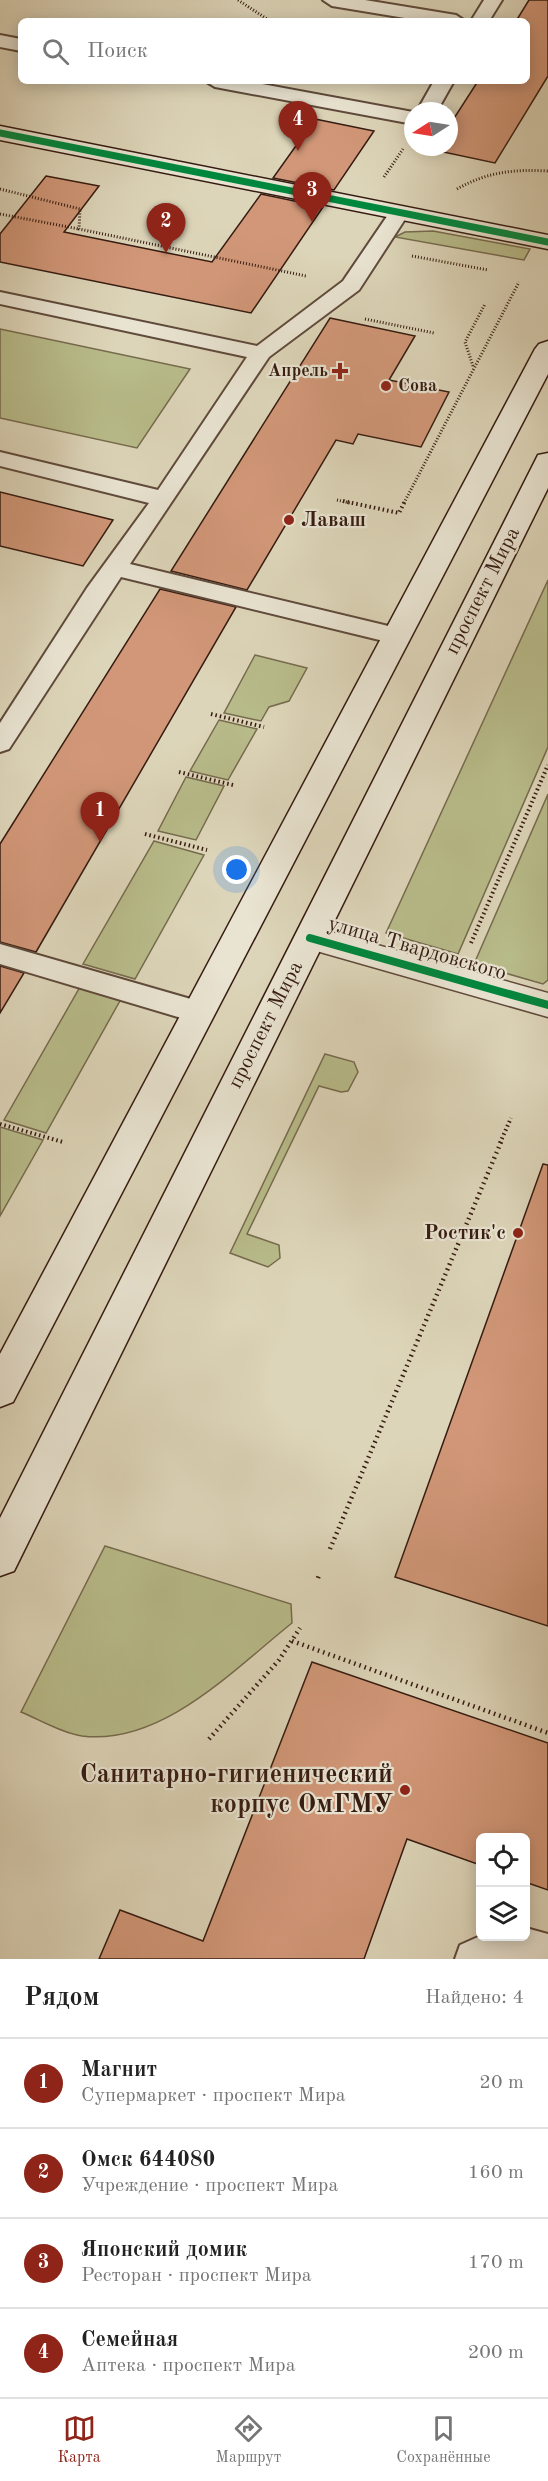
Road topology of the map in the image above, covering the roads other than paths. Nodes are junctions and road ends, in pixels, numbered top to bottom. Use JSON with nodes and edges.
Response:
{"nodes":[{"id":1,"x":332,"y":0,"type":"edge"},
{"id":2,"x":493,"y":0,"type":"edge"},
{"id":3,"x":438,"y":18,"type":"edge"},
{"id":4,"x":482,"y":18,"type":"edge"},
{"id":5,"x":0,"y":41,"type":"edge"},
{"id":6,"x":18,"y":44,"type":"edge"},
{"id":7,"x":231,"y":84,"type":"edge"},
{"id":8,"x":442,"y":84,"type":"edge"},
{"id":9,"x":432,"y":102,"type":"edge"},
{"id":10,"x":404,"y":116,"type":"edge"},
{"id":11,"x":0,"y":133,"type":"edge"},
{"id":12,"x":399,"y":213,"type":"junction"},
{"id":13,"x":548,"y":242,"type":"edge"},
{"id":14,"x":0,"y":298,"type":"edge"},
{"id":15,"x":548,"y":349,"type":"edge"},
{"id":16,"x":261,"y":353,"type":"junction"},
{"id":17,"x":0,"y":459,"type":"edge"},
{"id":18,"x":548,"y":461,"type":"edge"},
{"id":19,"x":164,"y":499,"type":"junction"},
{"id":20,"x":115,"y":568,"type":"junction"},
{"id":21,"x":396,"y":636,"type":"junction"},
{"id":22,"x":0,"y":743,"type":"edge"},
{"id":23,"x":310,"y":938,"type":"junction"},
{"id":24,"x":0,"y":954,"type":"edge"},
{"id":25,"x":548,"y":1005,"type":"edge"},
{"id":26,"x":198,"y":1012,"type":"junction"},
{"id":27,"x":0,"y":1391,"type":"edge"},
{"id":28,"x":0,"y":1558,"type":"edge"},
{"id":29,"x":548,"y":1953,"type":"edge"},
{"id":30,"x":474,"y":1959,"type":"edge"}],
"edges":[{"from":1,"to":3,"type":"lane"},
{"from":2,"to":4,"type":"lane"},
{"from":5,"to":6,"type":"lane"},
{"from":7,"to":10,"type":"lane"},
{"from":8,"to":9,"type":"lane"},
{"from":11,"to":12,"type":"main road"},
{"from":12,"to":13,"type":"main road"},
{"from":12,"to":16,"type":"lane"},
{"from":14,"to":16,"type":"lane"},
{"from":15,"to":21,"type":"main road"},
{"from":16,"to":19,"type":"lane"},
{"from":17,"to":19,"type":"lane"},
{"from":18,"to":23,"type":"main road","name":"проспект Мира"},
{"from":19,"to":20,"type":"lane"},
{"from":20,"to":21,"type":"lane"},
{"from":20,"to":22,"type":"lane"},
{"from":21,"to":26,"type":"main road"},
{"from":23,"to":25,"type":"main road","name":"улица Твардовского"},
{"from":23,"to":28,"type":"main road","name":"проспект Мира"},
{"from":24,"to":26,"type":"lane"},
{"from":26,"to":27,"type":"main road"},
{"from":29,"to":30,"type":"lane"}]}
